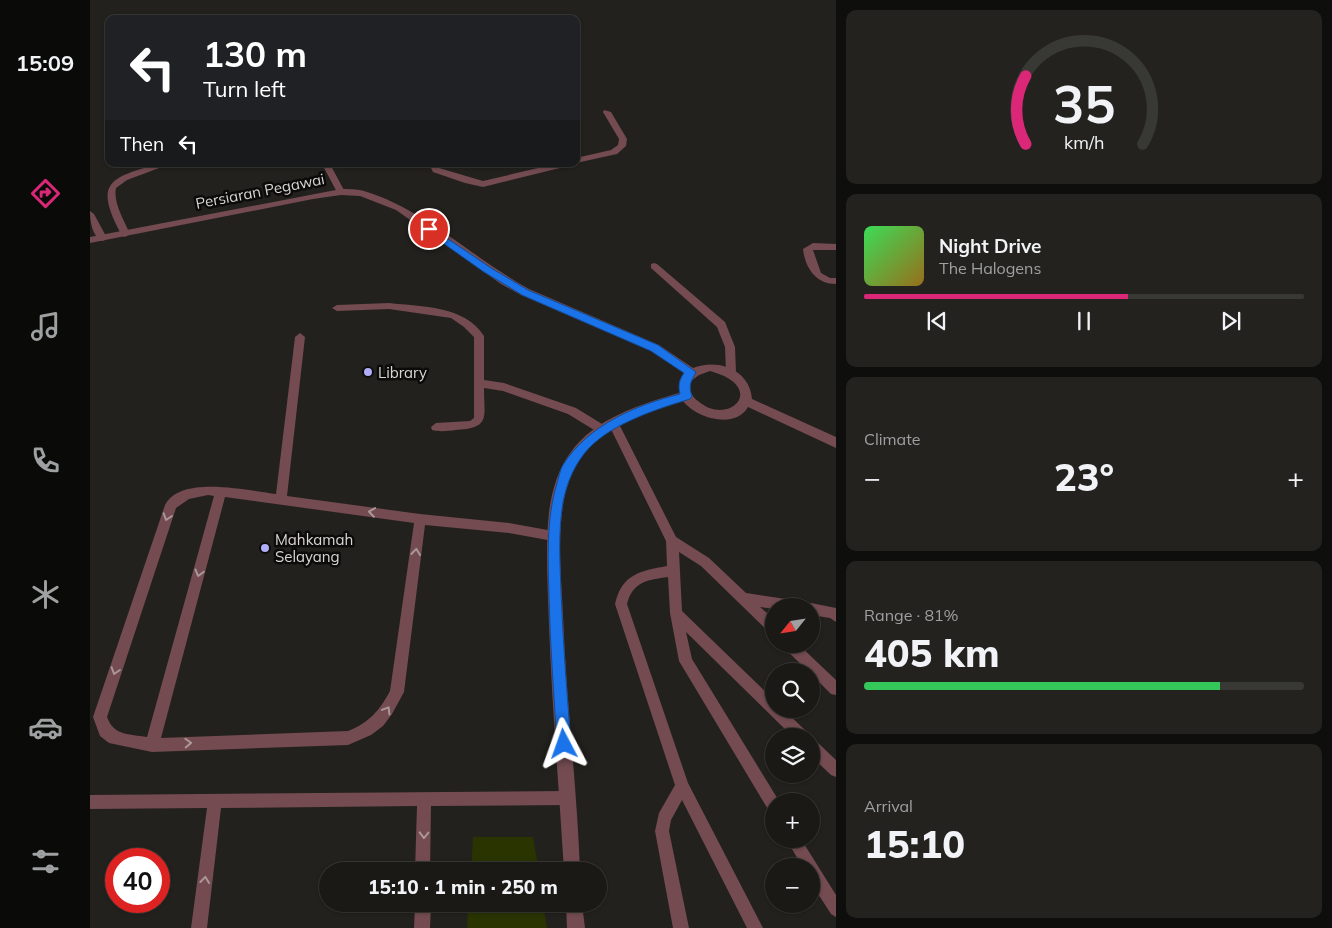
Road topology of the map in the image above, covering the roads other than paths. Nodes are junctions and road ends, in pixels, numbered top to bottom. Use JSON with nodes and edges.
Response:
{"nodes":[{"id":1,"x":607,"y":112,"type":"dead end"},
{"id":2,"x":580,"y":160,"type":"edge"},
{"id":3,"x":157,"y":167,"type":"edge"},
{"id":4,"x":328,"y":167,"type":"edge"},
{"id":5,"x":434,"y":167,"type":"edge"},
{"id":6,"x":553,"y":167,"type":"edge"},
{"id":7,"x":341,"y":192,"type":"junction"},
{"id":8,"x":90,"y":214,"type":"edge"},
{"id":9,"x":125,"y":234,"type":"junction"},
{"id":10,"x":102,"y":238,"type":"junction"},
{"id":11,"x":90,"y":240,"type":"edge"},
{"id":12,"x":836,"y":248,"type":"edge"},
{"id":13,"x":654,"y":266,"type":"dead end"},
{"id":14,"x":836,"y":282,"type":"edge"},
{"id":15,"x":337,"y":308,"type":"dead end"},
{"id":16,"x":300,"y":337,"type":"dead end"},
{"id":17,"x":691,"y":372,"type":"junction"},
{"id":18,"x":731,"y":372,"type":"junction"},
{"id":19,"x":479,"y":383,"type":"junction"},
{"id":20,"x":686,"y":396,"type":"junction"},
{"id":21,"x":746,"y":401,"type":"junction"},
{"id":22,"x":436,"y":427,"type":"dead end"},
{"id":23,"x":608,"y":427,"type":"junction"},
{"id":24,"x":836,"y":443,"type":"edge"},
{"id":25,"x":221,"y":492,"type":"junction"},
{"id":26,"x":281,"y":500,"type":"junction"},
{"id":27,"x":420,"y":519,"type":"junction"},
{"id":28,"x":553,"y":536,"type":"junction"},
{"id":29,"x":672,"y":541,"type":"junction"},
{"id":30,"x":674,"y":570,"type":"junction"},
{"id":31,"x":742,"y":598,"type":"junction"},
{"id":32,"x":765,"y":602,"type":"edge"},
{"id":33,"x":820,"y":611,"type":"edge"},
{"id":34,"x":676,"y":613,"type":"junction"},
{"id":35,"x":835,"y":614,"type":"edge"},
{"id":36,"x":765,"y":620,"type":"edge"},
{"id":37,"x":798,"y":653,"type":"edge"},
{"id":38,"x":836,"y":689,"type":"edge"},
{"id":39,"x":793,"y":728,"type":"edge"},
{"id":40,"x":152,"y":744,"type":"junction"},
{"id":41,"x":820,"y":755,"type":"edge"},
{"id":42,"x":836,"y":770,"type":"edge"},
{"id":43,"x":682,"y":786,"type":"junction"},
{"id":44,"x":766,"y":793,"type":"edge"},
{"id":45,"x":567,"y":798,"type":"junction"},
{"id":46,"x":424,"y":799,"type":"junction"},
{"id":47,"x":215,"y":801,"type":"junction"},
{"id":48,"x":90,"y":802,"type":"edge"},
{"id":49,"x":423,"y":862,"type":"edge"},
{"id":50,"x":571,"y":862,"type":"edge"},
{"id":51,"x":820,"y":882,"type":"edge"},
{"id":52,"x":836,"y":909,"type":"edge"},
{"id":53,"x":423,"y":912,"type":"edge"},
{"id":54,"x":575,"y":912,"type":"edge"},
{"id":55,"x":199,"y":928,"type":"edge"},
{"id":56,"x":422,"y":928,"type":"edge"},
{"id":57,"x":576,"y":928,"type":"edge"},
{"id":58,"x":682,"y":928,"type":"edge"},
{"id":59,"x":755,"y":928,"type":"edge"}],
"edges":[{"from":1,"to":2,"type":"lane"},
{"from":3,"to":9,"type":"lane"},
{"from":4,"to":7,"type":"lane"},
{"from":5,"to":6,"type":"lane"},
{"from":7,"to":9,"type":"street","name":"Persiaran Pegawai"},
{"from":7,"to":17,"type":"street","name":"Persiaran Pegawai"},
{"from":8,"to":10,"type":"lane"},
{"from":9,"to":10,"type":"street","name":"Persiaran Pegawai"},
{"from":10,"to":11,"type":"street","name":"Persiaran Pegawai"},
{"from":12,"to":14,"type":"lane"},
{"from":13,"to":18,"type":"lane"},
{"from":15,"to":19,"type":"lane"},
{"from":16,"to":26,"type":"lane"},
{"from":17,"to":18,"type":"street"},
{"from":17,"to":20,"type":"street"},
{"from":18,"to":21,"type":"street"},
{"from":19,"to":22,"type":"lane"},
{"from":19,"to":23,"type":"lane"},
{"from":20,"to":21,"type":"street"},
{"from":20,"to":23,"type":"street"},
{"from":21,"to":24,"type":"street"},
{"from":23,"to":28,"type":"street"},
{"from":23,"to":29,"type":"lane"},
{"from":25,"to":26,"type":"lane"},
{"from":25,"to":40,"type":"lane","one_way":true},
{"from":25,"to":40,"type":"lane","one_way":true},
{"from":27,"to":26,"type":"lane","one_way":true},
{"from":27,"to":28,"type":"lane"},
{"from":40,"to":27,"type":"lane","one_way":true},
{"from":28,"to":45,"type":"street"},
{"from":29,"to":30,"type":"lane"},
{"from":29,"to":31,"type":"lane"},
{"from":30,"to":34,"type":"lane"},
{"from":30,"to":43,"type":"lane"},
{"from":31,"to":32,"type":"lane"},
{"from":31,"to":36,"type":"lane"},
{"from":33,"to":35,"type":"lane"},
{"from":34,"to":39,"type":"lane"},
{"from":34,"to":44,"type":"lane"},
{"from":37,"to":38,"type":"lane"},
{"from":41,"to":42,"type":"lane"},
{"from":43,"to":58,"type":"lane"},
{"from":43,"to":59,"type":"lane"},
{"from":45,"to":46,"type":"lane"},
{"from":45,"to":50,"type":"street"},
{"from":46,"to":47,"type":"lane"},
{"from":46,"to":49,"type":"lane","one_way":true},
{"from":47,"to":48,"type":"lane"},
{"from":55,"to":47,"type":"lane","one_way":true},
{"from":51,"to":52,"type":"lane"},
{"from":53,"to":56,"type":"lane"},
{"from":54,"to":57,"type":"street"}]}
